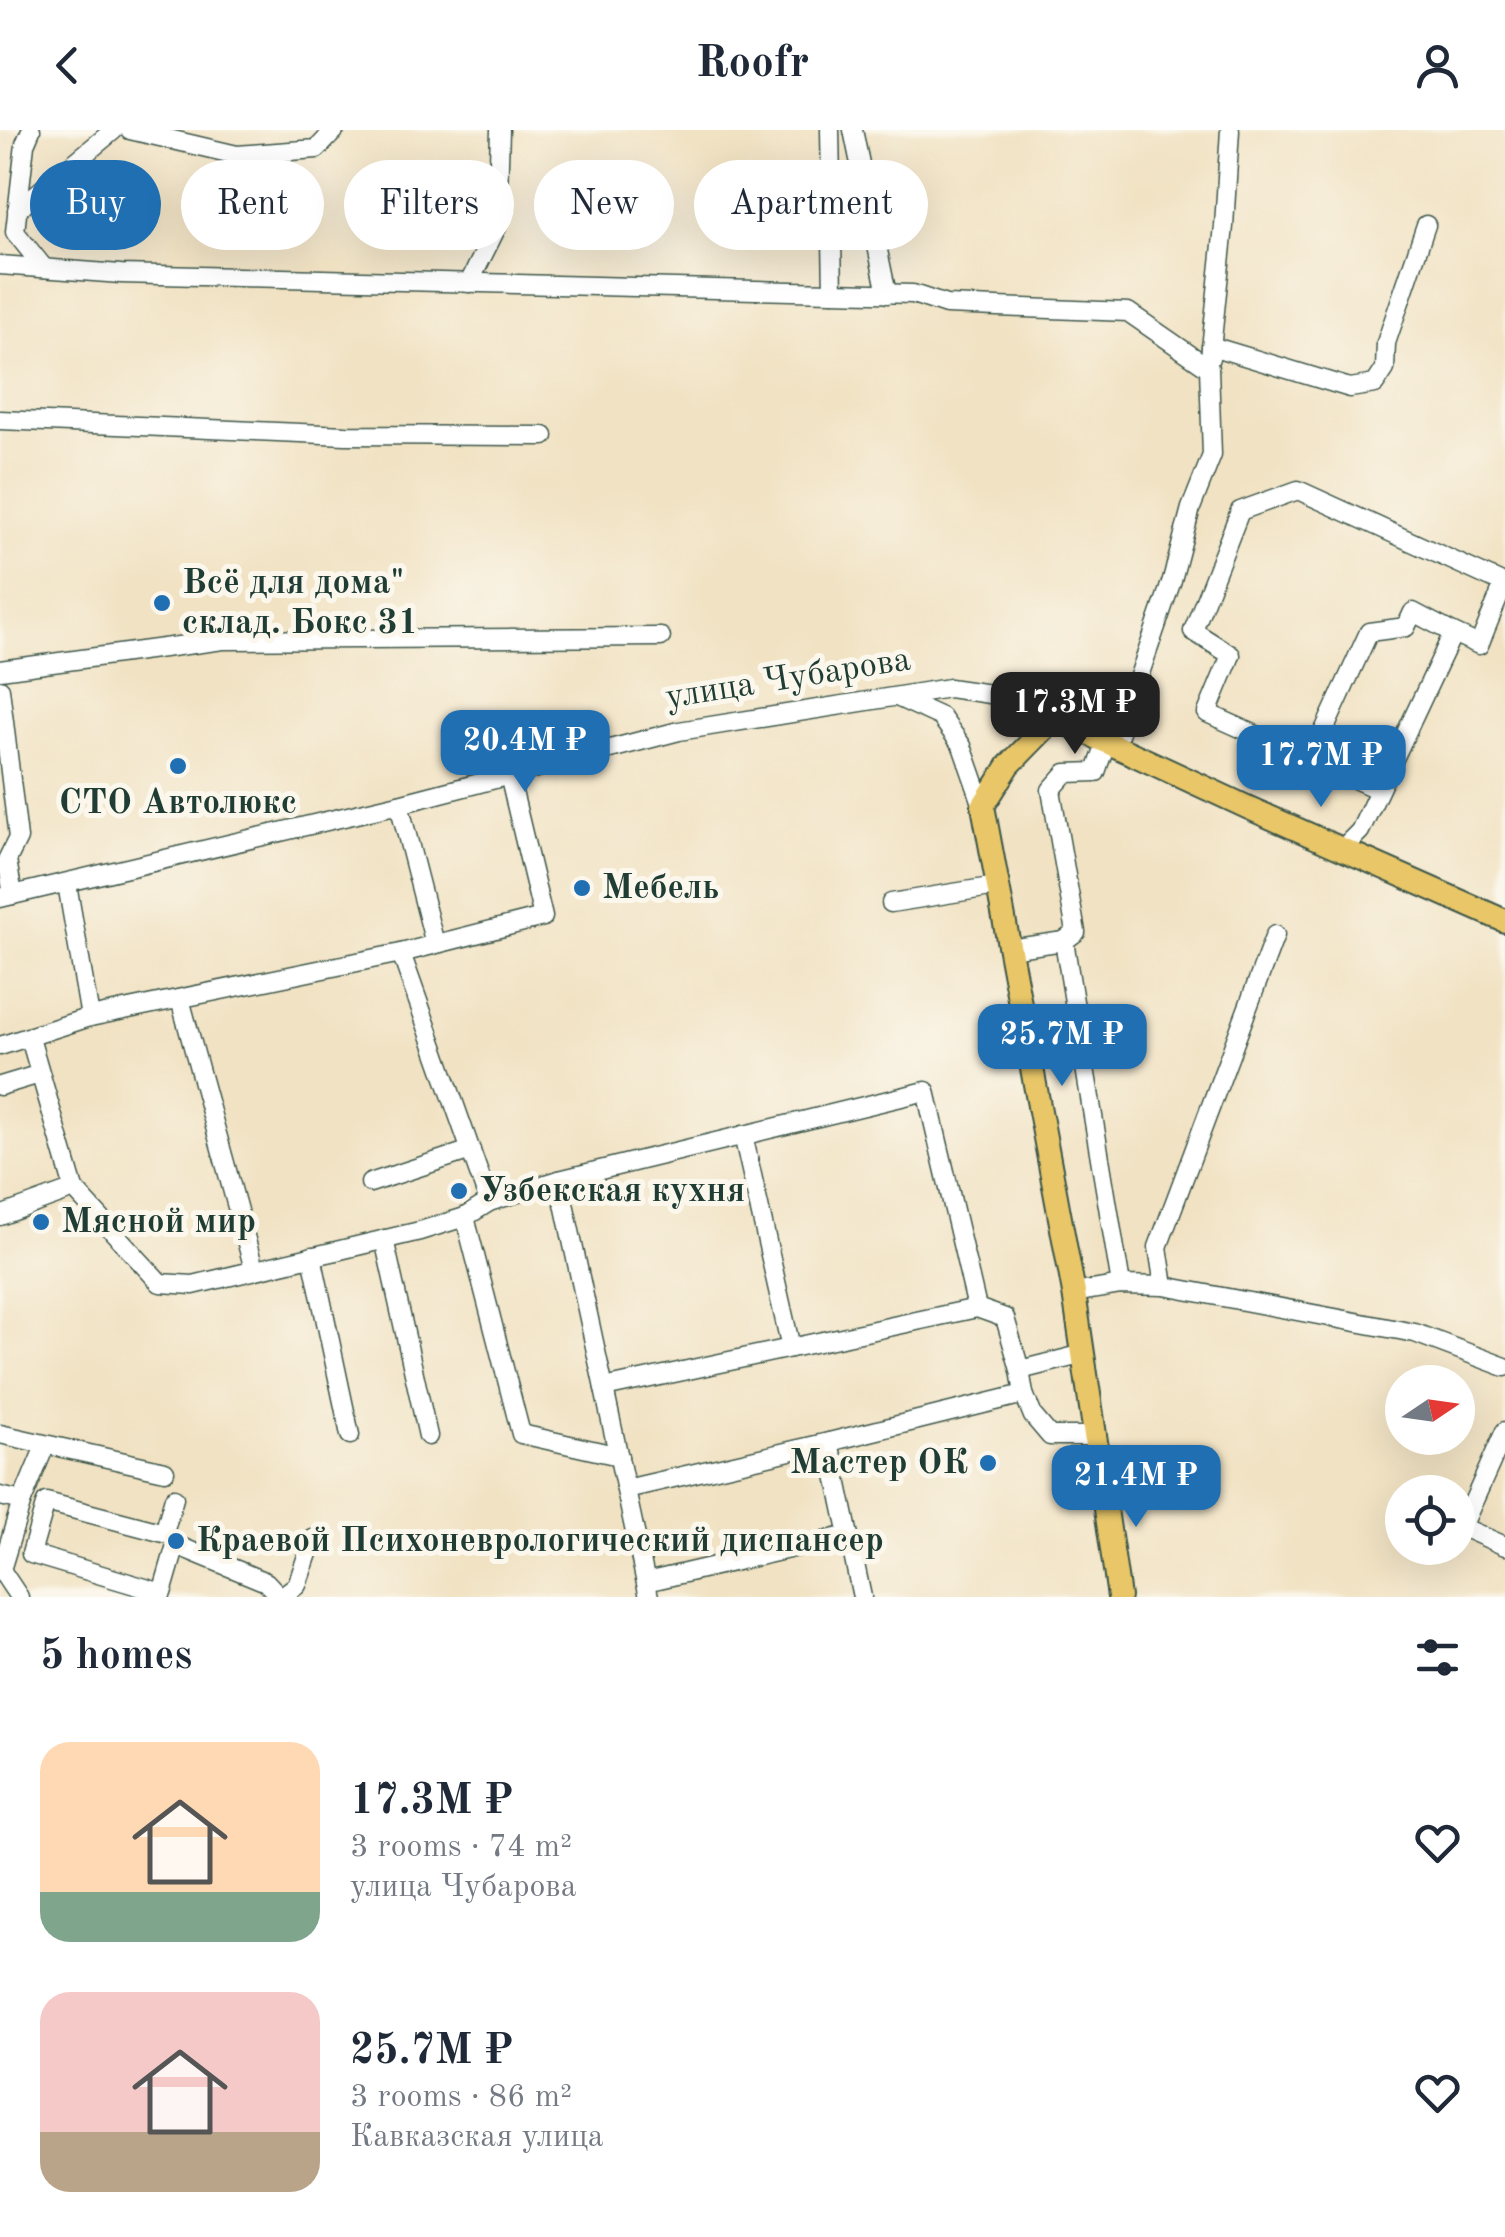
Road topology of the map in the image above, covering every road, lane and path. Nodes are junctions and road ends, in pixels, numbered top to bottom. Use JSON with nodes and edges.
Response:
{"nodes":[{"id":1,"x":31,"y":130,"type":"edge"},
{"id":2,"x":114,"y":130,"type":"edge"},
{"id":3,"x":130,"y":130,"type":"edge"},
{"id":4,"x":335,"y":130,"type":"edge"},
{"id":5,"x":500,"y":130,"type":"edge"},
{"id":6,"x":830,"y":130,"type":"edge"},
{"id":7,"x":853,"y":130,"type":"edge"},
{"id":8,"x":1230,"y":130,"type":"edge"},
{"id":9,"x":17,"y":210,"type":"junction"},
{"id":10,"x":1426,"y":225,"type":"dead end"},
{"id":11,"x":7,"y":238,"type":"edge"},
{"id":12,"x":0,"y":265,"type":"edge"},
{"id":13,"x":44,"y":268,"type":"junction"},
{"id":14,"x":469,"y":283,"type":"junction"},
{"id":15,"x":833,"y":292,"type":"junction"},
{"id":16,"x":887,"y":294,"type":"junction"},
{"id":17,"x":1211,"y":346,"type":"junction"},
{"id":18,"x":1209,"y":368,"type":"junction"},
{"id":19,"x":0,"y":420,"type":"edge"},
{"id":20,"x":544,"y":436,"type":"dead end"},
{"id":21,"x":1454,"y":632,"type":"junction"},
{"id":22,"x":661,"y":637,"type":"dead end"},
{"id":23,"x":0,"y":670,"type":"edge"},
{"id":24,"x":0,"y":690,"type":"edge"},
{"id":25,"x":897,"y":697,"type":"junction"},
{"id":26,"x":1055,"y":718,"type":"junction"},
{"id":27,"x":1110,"y":744,"type":"junction"},
{"id":28,"x":1310,"y":759,"type":"junction"},
{"id":29,"x":509,"y":775,"type":"junction"},
{"id":30,"x":1379,"y":790,"type":"junction"},
{"id":31,"x":399,"y":804,"type":"junction"},
{"id":32,"x":983,"y":806,"type":"junction"},
{"id":33,"x":1343,"y":848,"type":"junction"},
{"id":34,"x":67,"y":884,"type":"junction"},
{"id":35,"x":997,"y":886,"type":"junction"},
{"id":36,"x":6,"y":897,"type":"edge"},
{"id":37,"x":891,"y":903,"type":"dead end"},
{"id":38,"x":1505,"y":921,"type":"edge"},
{"id":39,"x":1275,"y":935,"type":"dead end"},
{"id":40,"x":1064,"y":940,"type":"junction"},
{"id":41,"x":435,"y":944,"type":"junction"},
{"id":42,"x":1009,"y":949,"type":"junction"},
{"id":43,"x":401,"y":953,"type":"junction"},
{"id":44,"x":180,"y":1000,"type":"junction"},
{"id":45,"x":90,"y":1018,"type":"junction"},
{"id":46,"x":30,"y":1038,"type":"junction"},
{"id":47,"x":0,"y":1046,"type":"edge"},
{"id":48,"x":40,"y":1074,"type":"junction"},
{"id":49,"x":0,"y":1086,"type":"edge"},
{"id":50,"x":743,"y":1135,"type":"junction"},
{"id":51,"x":471,"y":1150,"type":"junction"},
{"id":52,"x":559,"y":1180,"type":"junction"},
{"id":53,"x":370,"y":1183,"type":"dead end"},
{"id":54,"x":74,"y":1189,"type":"junction"},
{"id":55,"x":489,"y":1202,"type":"junction"},
{"id":56,"x":0,"y":1216,"type":"edge"},
{"id":57,"x":465,"y":1216,"type":"junction"},
{"id":58,"x":384,"y":1239,"type":"junction"},
{"id":59,"x":312,"y":1256,"type":"junction"},
{"id":60,"x":254,"y":1269,"type":"junction"},
{"id":61,"x":1120,"y":1285,"type":"junction"},
{"id":62,"x":1164,"y":1286,"type":"junction"},
{"id":63,"x":1074,"y":1294,"type":"junction"},
{"id":64,"x":976,"y":1308,"type":"junction"},
{"id":65,"x":791,"y":1348,"type":"junction"},
{"id":66,"x":1084,"y":1354,"type":"junction"},
{"id":67,"x":1505,"y":1367,"type":"edge"},
{"id":68,"x":1020,"y":1370,"type":"junction"},
{"id":69,"x":604,"y":1388,"type":"junction"},
{"id":70,"x":1024,"y":1394,"type":"junction"},
{"id":71,"x":1505,"y":1431,"type":"edge"},
{"id":72,"x":0,"y":1434,"type":"edge"},
{"id":73,"x":350,"y":1435,"type":"dead end"},
{"id":74,"x":428,"y":1436,"type":"dead end"},
{"id":75,"x":1096,"y":1436,"type":"junction"},
{"id":76,"x":829,"y":1442,"type":"junction"},
{"id":77,"x":44,"y":1446,"type":"junction"},
{"id":78,"x":619,"y":1456,"type":"junction"},
{"id":79,"x":166,"y":1471,"type":"dead end"},
{"id":80,"x":626,"y":1489,"type":"junction"},
{"id":81,"x":0,"y":1496,"type":"edge"},
{"id":82,"x":174,"y":1498,"type":"dead end"},
{"id":83,"x":22,"y":1501,"type":"junction"},
{"id":84,"x":848,"y":1535,"type":"junction"},
{"id":85,"x":314,"y":1540,"type":"dead end"},
{"id":86,"x":1505,"y":1546,"type":"edge"},
{"id":87,"x":647,"y":1590,"type":"edge"},
{"id":88,"x":19,"y":1597,"type":"edge"},
{"id":89,"x":280,"y":1597,"type":"edge"},
{"id":90,"x":862,"y":1597,"type":"edge"},
{"id":91,"x":1119,"y":1597,"type":"edge"}],
"edges":[{"from":1,"to":9,"type":"street"},
{"from":2,"to":9,"type":"street"},
{"from":3,"to":4,"type":"street"},
{"from":5,"to":14,"type":"street"},
{"from":6,"to":15,"type":"street"},
{"from":7,"to":16,"type":"street"},
{"from":8,"to":17,"type":"street"},
{"from":9,"to":11,"type":"street"},
{"from":10,"to":17,"type":"street"},
{"from":11,"to":13,"type":"street"},
{"from":12,"to":13,"type":"street"},
{"from":13,"to":14,"type":"street"},
{"from":14,"to":15,"type":"street"},
{"from":15,"to":16,"type":"street"},
{"from":16,"to":18,"type":"street"},
{"from":17,"to":18,"type":"street"},
{"from":18,"to":27,"type":"street"},
{"from":19,"to":20,"type":"street"},
{"from":21,"to":28,"type":"street"},
{"from":21,"to":28,"type":"street"},
{"from":21,"to":30,"type":"street"},
{"from":22,"to":23,"type":"street"},
{"from":24,"to":36,"type":"street"},
{"from":25,"to":26,"type":"street","name":"улица Чубарова"},
{"from":25,"to":29,"type":"street","name":"улица Чубарова"},
{"from":25,"to":32,"type":"street"},
{"from":26,"to":27,"type":"main road","name":"улица Чубарова"},
{"from":26,"to":32,"type":"main road"},
{"from":27,"to":33,"type":"main road","name":"улица Чубарова"},
{"from":27,"to":40,"type":"street"},
{"from":28,"to":30,"type":"street"},
{"from":29,"to":31,"type":"street","name":"улица Чубарова"},
{"from":29,"to":41,"type":"street"},
{"from":30,"to":33,"type":"street"},
{"from":31,"to":34,"type":"street","name":"улица Чубарова"},
{"from":31,"to":41,"type":"street"},
{"from":32,"to":35,"type":"main road"},
{"from":33,"to":38,"type":"main road","name":"улица Чубарова"},
{"from":34,"to":36,"type":"street","name":"улица Чубарова"},
{"from":34,"to":45,"type":"street"},
{"from":35,"to":37,"type":"street"},
{"from":35,"to":42,"type":"main road"},
{"from":39,"to":62,"type":"street"},
{"from":40,"to":42,"type":"street"},
{"from":40,"to":61,"type":"street"},
{"from":41,"to":43,"type":"street"},
{"from":42,"to":63,"type":"main road"},
{"from":43,"to":44,"type":"street"},
{"from":43,"to":51,"type":"street"},
{"from":44,"to":45,"type":"street"},
{"from":44,"to":60,"type":"street"},
{"from":45,"to":46,"type":"street"},
{"from":46,"to":47,"type":"street"},
{"from":46,"to":48,"type":"street"},
{"from":48,"to":49,"type":"street"},
{"from":48,"to":54,"type":"street"},
{"from":50,"to":52,"type":"street"},
{"from":50,"to":64,"type":"street"},
{"from":50,"to":65,"type":"street"},
{"from":51,"to":53,"type":"street"},
{"from":51,"to":55,"type":"street"},
{"from":52,"to":55,"type":"street"},
{"from":52,"to":69,"type":"street"},
{"from":54,"to":56,"type":"street"},
{"from":54,"to":60,"type":"street"},
{"from":55,"to":57,"type":"street"},
{"from":57,"to":58,"type":"street"},
{"from":57,"to":78,"type":"street"},
{"from":58,"to":59,"type":"street"},
{"from":58,"to":74,"type":"street"},
{"from":59,"to":60,"type":"street"},
{"from":59,"to":73,"type":"street"},
{"from":61,"to":62,"type":"street"},
{"from":61,"to":63,"type":"street"},
{"from":62,"to":67,"type":"street"},
{"from":63,"to":66,"type":"main road"},
{"from":64,"to":65,"type":"street"},
{"from":64,"to":68,"type":"street"},
{"from":65,"to":69,"type":"street"},
{"from":66,"to":68,"type":"street"},
{"from":66,"to":75,"type":"main road"},
{"from":68,"to":70,"type":"street"},
{"from":69,"to":78,"type":"street"},
{"from":70,"to":75,"type":"street"},
{"from":70,"to":76,"type":"street"},
{"from":71,"to":86,"type":"street"},
{"from":72,"to":77,"type":"street"},
{"from":75,"to":91,"type":"main road"},
{"from":76,"to":80,"type":"street"},
{"from":76,"to":84,"type":"street"},
{"from":77,"to":79,"type":"street"},
{"from":77,"to":83,"type":"street"},
{"from":78,"to":80,"type":"street"},
{"from":80,"to":87,"type":"street"},
{"from":81,"to":83,"type":"street"},
{"from":82,"to":89,"type":"street"},
{"from":83,"to":88,"type":"street"},
{"from":84,"to":87,"type":"street"},
{"from":84,"to":90,"type":"street"},
{"from":85,"to":89,"type":"street"}]}
